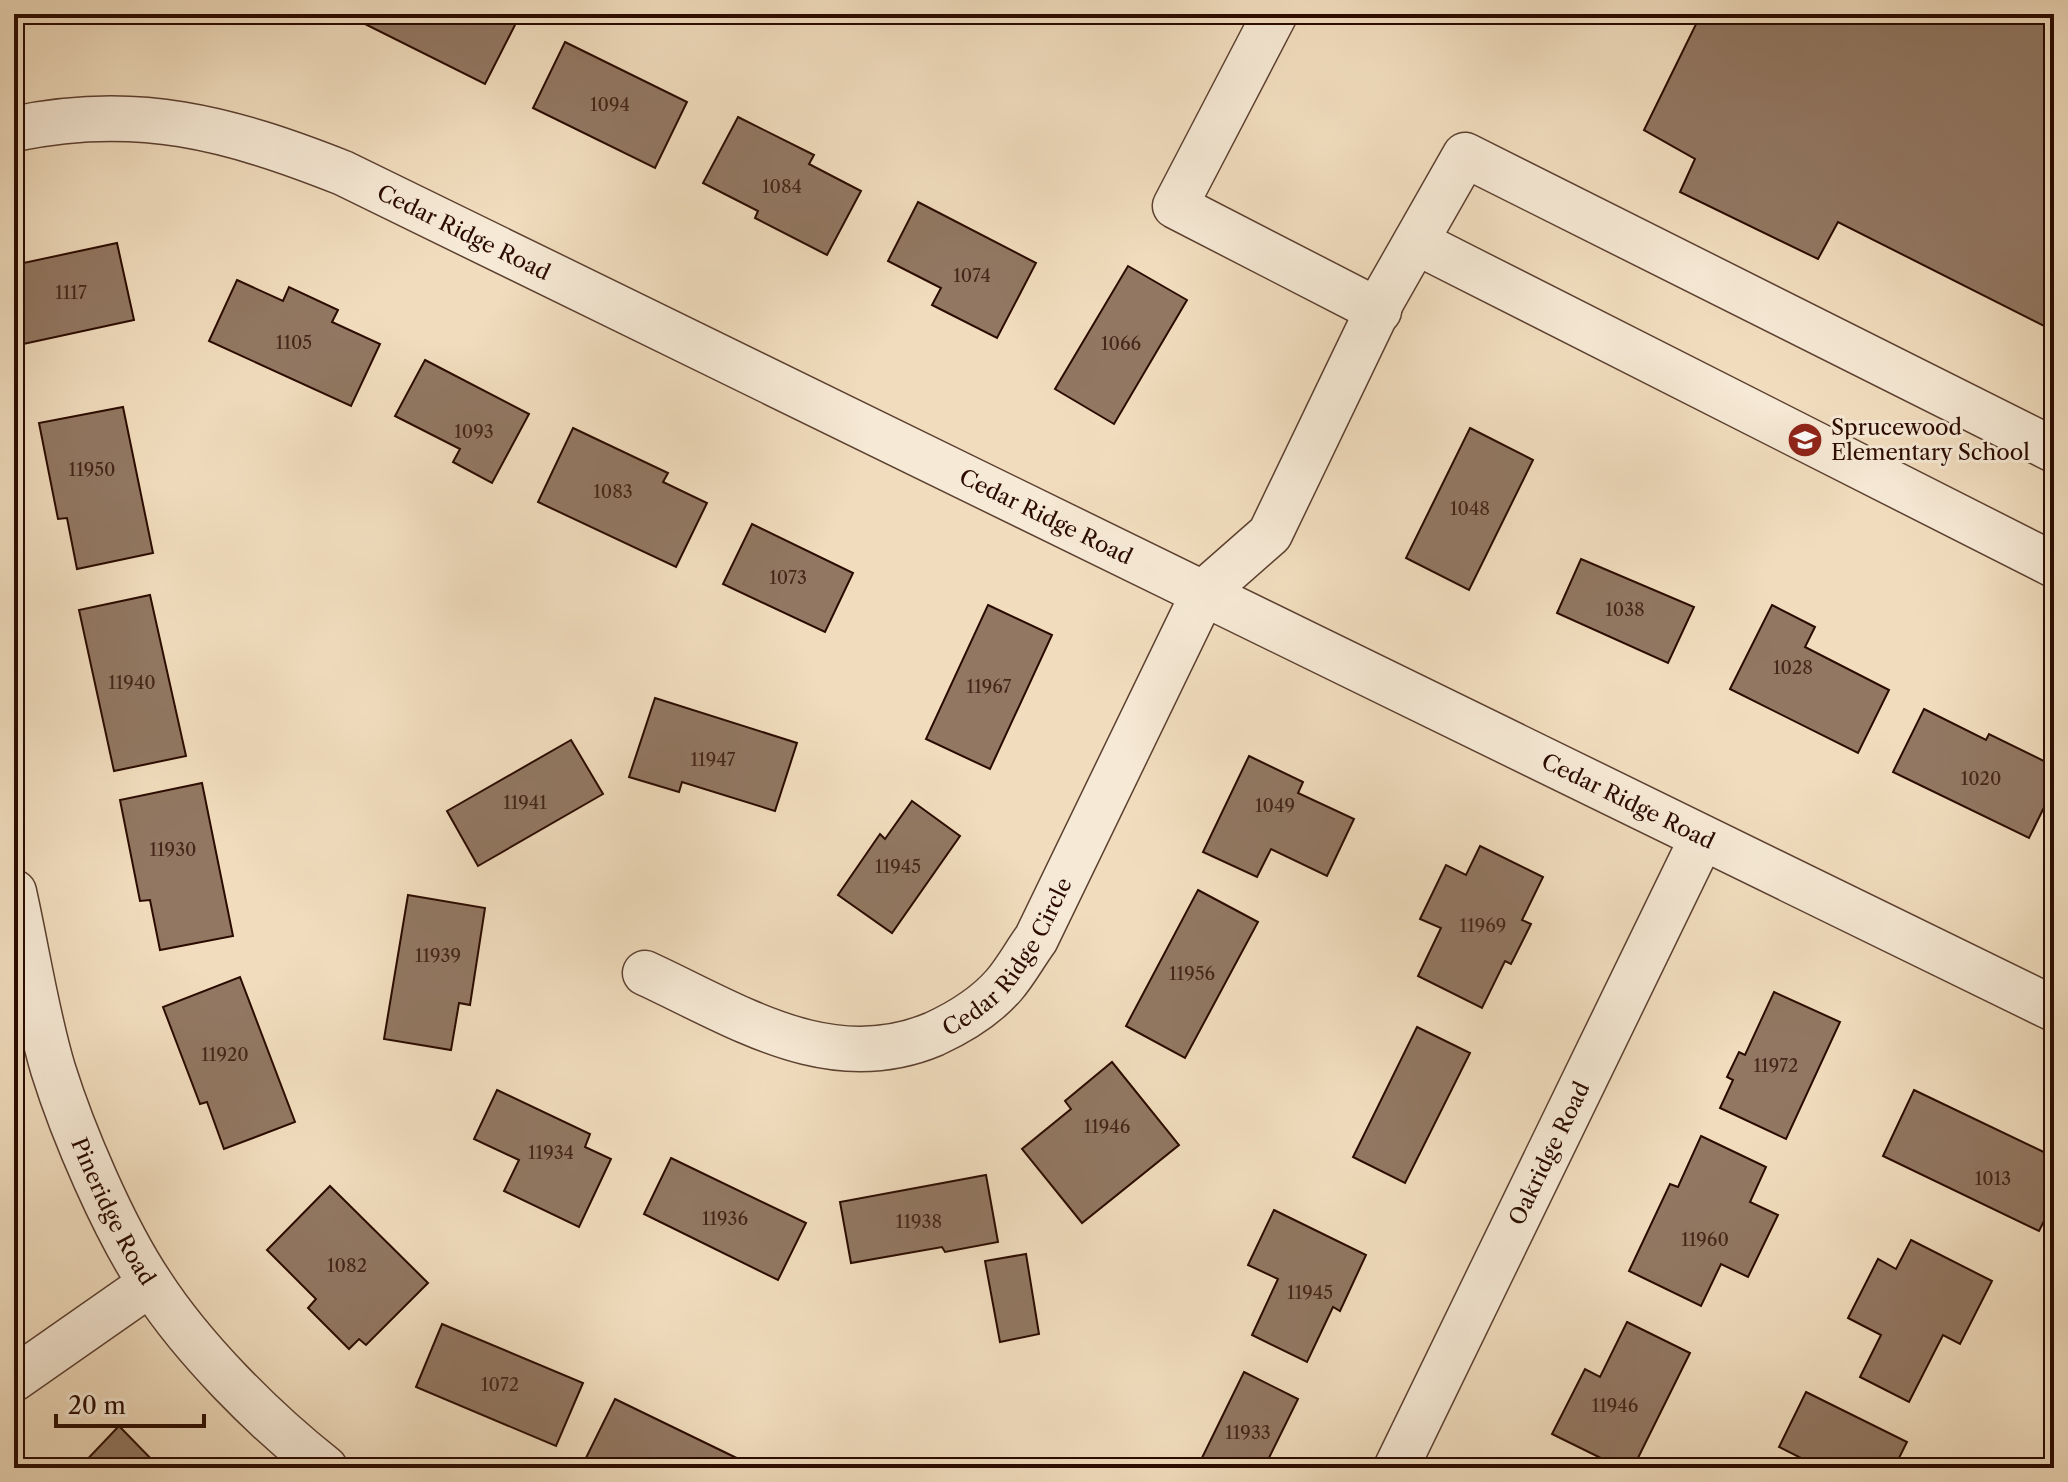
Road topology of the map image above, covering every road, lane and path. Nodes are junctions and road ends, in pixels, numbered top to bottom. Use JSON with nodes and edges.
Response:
{"nodes":[{"id":1,"x":1275,"y":14,"type":"edge"},
{"id":2,"x":14,"y":129,"type":"edge"},
{"id":3,"x":1416,"y":242,"type":"junction"},
{"id":4,"x":1379,"y":311,"type":"junction"},
{"id":5,"x":2054,"y":450,"type":"edge"},
{"id":6,"x":2054,"y":565,"type":"edge"},
{"id":7,"x":1204,"y":592,"type":"junction"},
{"id":8,"x":1702,"y":838,"type":"junction"},
{"id":9,"x":14,"y":892,"type":"edge"},
{"id":10,"x":645,"y":973,"type":"dead end"},
{"id":11,"x":2054,"y":1009,"type":"edge"},
{"id":12,"x":150,"y":1284,"type":"junction"},
{"id":13,"x":14,"y":1379,"type":"edge"},
{"id":14,"x":325,"y":1468,"type":"edge"},
{"id":15,"x":1396,"y":1468,"type":"edge"}],
"edges":[{"from":1,"to":4,"type":"street"},
{"from":2,"to":7,"type":"street","name":"Cedar Ridge Road"},
{"from":3,"to":4,"type":"street"},
{"from":3,"to":5,"type":"street"},
{"from":3,"to":6,"type":"street"},
{"from":4,"to":7,"type":"street"},
{"from":7,"to":8,"type":"street","name":"Cedar Ridge Road"},
{"from":7,"to":10,"type":"street","name":"Cedar Ridge Circle"},
{"from":8,"to":11,"type":"street","name":"Cedar Ridge Road"},
{"from":8,"to":15,"type":"street","name":"Oakridge Road"},
{"from":9,"to":12,"type":"street","name":"Pineridge Road"},
{"from":12,"to":13,"type":"street"},
{"from":12,"to":14,"type":"street","name":"Pineridge Road"}]}
